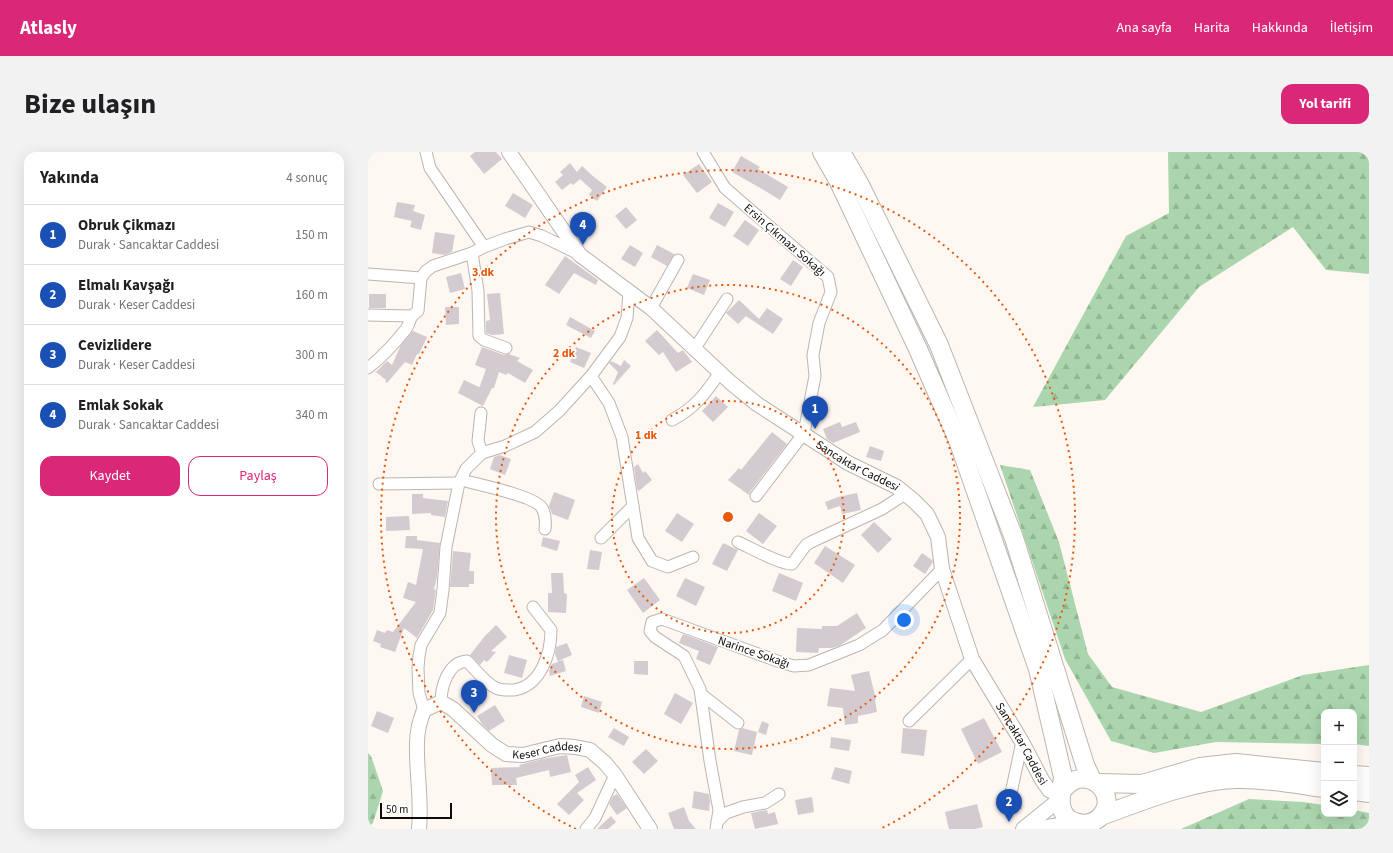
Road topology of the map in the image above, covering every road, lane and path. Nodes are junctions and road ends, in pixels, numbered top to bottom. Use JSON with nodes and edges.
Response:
{"nodes":[{"id":1,"x":426,"y":152,"type":"edge"},
{"id":2,"x":508,"y":152,"type":"edge"},
{"id":3,"x":702,"y":152,"type":"edge"},
{"id":4,"x":822,"y":152,"type":"edge"},
{"id":5,"x":841,"y":152,"type":"edge"},
{"id":6,"x":484,"y":247,"type":"junction"},
{"id":7,"x":472,"y":253,"type":"junction"},
{"id":8,"x":580,"y":255,"type":"junction"},
{"id":9,"x":678,"y":260,"type":"dead end"},
{"id":10,"x":368,"y":274,"type":"edge"},
{"id":11,"x":421,"y":278,"type":"junction"},
{"id":12,"x":629,"y":292,"type":"junction"},
{"id":13,"x":727,"y":299,"type":"dead end"},
{"id":14,"x":651,"y":308,"type":"junction"},
{"id":15,"x":368,"y":314,"type":"edge"},
{"id":16,"x":411,"y":316,"type":"junction"},
{"id":17,"x":506,"y":348,"type":"dead end"},
{"id":18,"x":695,"y":348,"type":"junction"},
{"id":19,"x":368,"y":368,"type":"edge"},
{"id":20,"x":720,"y":372,"type":"junction"},
{"id":21,"x":591,"y":376,"type":"junction"},
{"id":22,"x":481,"y":413,"type":"dead end"},
{"id":23,"x":672,"y":420,"type":"dead end"},
{"id":24,"x":804,"y":433,"type":"junction"},
{"id":25,"x":482,"y":453,"type":"junction"},
{"id":26,"x":460,"y":482,"type":"junction"},
{"id":27,"x":379,"y":484,"type":"dead end"},
{"id":28,"x":905,"y":494,"type":"junction"},
{"id":29,"x":756,"y":496,"type":"dead end"},
{"id":30,"x":633,"y":506,"type":"junction"},
{"id":31,"x":545,"y":529,"type":"dead end"},
{"id":32,"x":601,"y":538,"type":"dead end"},
{"id":33,"x":738,"y":542,"type":"dead end"},
{"id":34,"x":693,"y":557,"type":"dead end"},
{"id":35,"x":942,"y":569,"type":"junction"},
{"id":36,"x":533,"y":607,"type":"dead end"},
{"id":37,"x":972,"y":659,"type":"junction"},
{"id":38,"x":701,"y":694,"type":"junction"},
{"id":39,"x":441,"y":702,"type":"junction"},
{"id":40,"x":424,"y":710,"type":"junction"},
{"id":41,"x":909,"y":721,"type":"dead end"},
{"id":42,"x":738,"y":723,"type":"dead end"},
{"id":43,"x":1022,"y":742,"type":"junction"},
{"id":44,"x":615,"y":775,"type":"junction"},
{"id":45,"x":1357,"y":775,"type":"edge"},
{"id":46,"x":1369,"y":776,"type":"edge"},
{"id":47,"x":1095,"y":782,"type":"junction"},
{"id":48,"x":1321,"y":784,"type":"edge"},
{"id":49,"x":1321,"y":784,"type":"edge"},
{"id":50,"x":1357,"y":791,"type":"edge"},
{"id":51,"x":1011,"y":793,"type":"dead end"},
{"id":52,"x":1369,"y":793,"type":"edge"},
{"id":53,"x":779,"y":794,"type":"dead end"},
{"id":54,"x":1061,"y":795,"type":"junction"},
{"id":55,"x":1357,"y":797,"type":"edge"},
{"id":56,"x":1369,"y":800,"type":"edge"},
{"id":57,"x":1087,"y":823,"type":"edge"},
{"id":58,"x":716,"y":825,"type":"edge"},
{"id":59,"x":419,"y":829,"type":"edge"},
{"id":60,"x":586,"y":829,"type":"edge"},
{"id":61,"x":650,"y":829,"type":"edge"},
{"id":62,"x":1023,"y":829,"type":"edge"},
{"id":63,"x":1032,"y":829,"type":"edge"}],
"edges":[{"from":1,"to":6,"type":"street"},
{"from":2,"to":8,"type":"street","name":"Sancaktar Caddesi"},
{"from":3,"to":24,"type":"street","name":"Ersin Çıkmazı Sokağı"},
{"from":4,"to":54,"type":"highway"},
{"from":5,"to":47,"type":"highway"},
{"from":6,"to":7,"type":"street"},
{"from":6,"to":8,"type":"street"},
{"from":7,"to":11,"type":"street"},
{"from":7,"to":17,"type":"street"},
{"from":8,"to":12,"type":"street","name":"Sancaktar Caddesi"},
{"from":9,"to":14,"type":"street"},
{"from":10,"to":11,"type":"street"},
{"from":11,"to":16,"type":"street"},
{"from":12,"to":14,"type":"street","name":"Sancaktar Caddesi"},
{"from":12,"to":21,"type":"street"},
{"from":13,"to":18,"type":"street"},
{"from":14,"to":18,"type":"street","name":"Sancaktar Caddesi"},
{"from":15,"to":16,"type":"street"},
{"from":16,"to":19,"type":"street"},
{"from":18,"to":20,"type":"street","name":"Sancaktar Caddesi"},
{"from":20,"to":23,"type":"street"},
{"from":20,"to":24,"type":"street","name":"Sancaktar Caddesi"},
{"from":21,"to":25,"type":"street"},
{"from":21,"to":30,"type":"street"},
{"from":22,"to":25,"type":"street"},
{"from":24,"to":28,"type":"street","name":"Sancaktar Caddesi"},
{"from":24,"to":29,"type":"street"},
{"from":25,"to":26,"type":"street"},
{"from":26,"to":27,"type":"street"},
{"from":26,"to":31,"type":"street"},
{"from":26,"to":40,"type":"street"},
{"from":28,"to":33,"type":"street"},
{"from":28,"to":35,"type":"street","name":"Sancaktar Caddesi"},
{"from":30,"to":32,"type":"street"},
{"from":30,"to":34,"type":"street"},
{"from":35,"to":37,"type":"street","name":"Sancaktar Caddesi"},
{"from":35,"to":38,"type":"street","name":"Narince Sokağı"},
{"from":36,"to":39,"type":"street"},
{"from":37,"to":41,"type":"street"},
{"from":37,"to":43,"type":"street","name":"Sancaktar Caddesi"},
{"from":38,"to":42,"type":"street"},
{"from":38,"to":58,"type":"street","name":"Narince Sokağı"},
{"from":39,"to":40,"type":"street"},
{"from":39,"to":44,"type":"street","name":"Keser Caddesi"},
{"from":40,"to":59,"type":"street"},
{"from":43,"to":51,"type":"street"},
{"from":43,"to":54,"type":"street","name":"Sancaktar Caddesi"},
{"from":44,"to":60,"type":"street"},
{"from":44,"to":61,"type":"street","name":"Keser Caddesi"},
{"from":45,"to":46,"type":"highway"},
{"from":47,"to":48,"type":"highway"},
{"from":47,"to":54,"type":"highway"},
{"from":47,"to":57,"type":"highway"},
{"from":49,"to":57,"type":"highway"},
{"from":50,"to":52,"type":"highway"},
{"from":53,"to":58,"type":"street"},
{"from":54,"to":57,"type":"highway"},
{"from":54,"to":62,"type":"street"},
{"from":55,"to":56,"type":"street"},
{"from":57,"to":63,"type":"street"}]}
